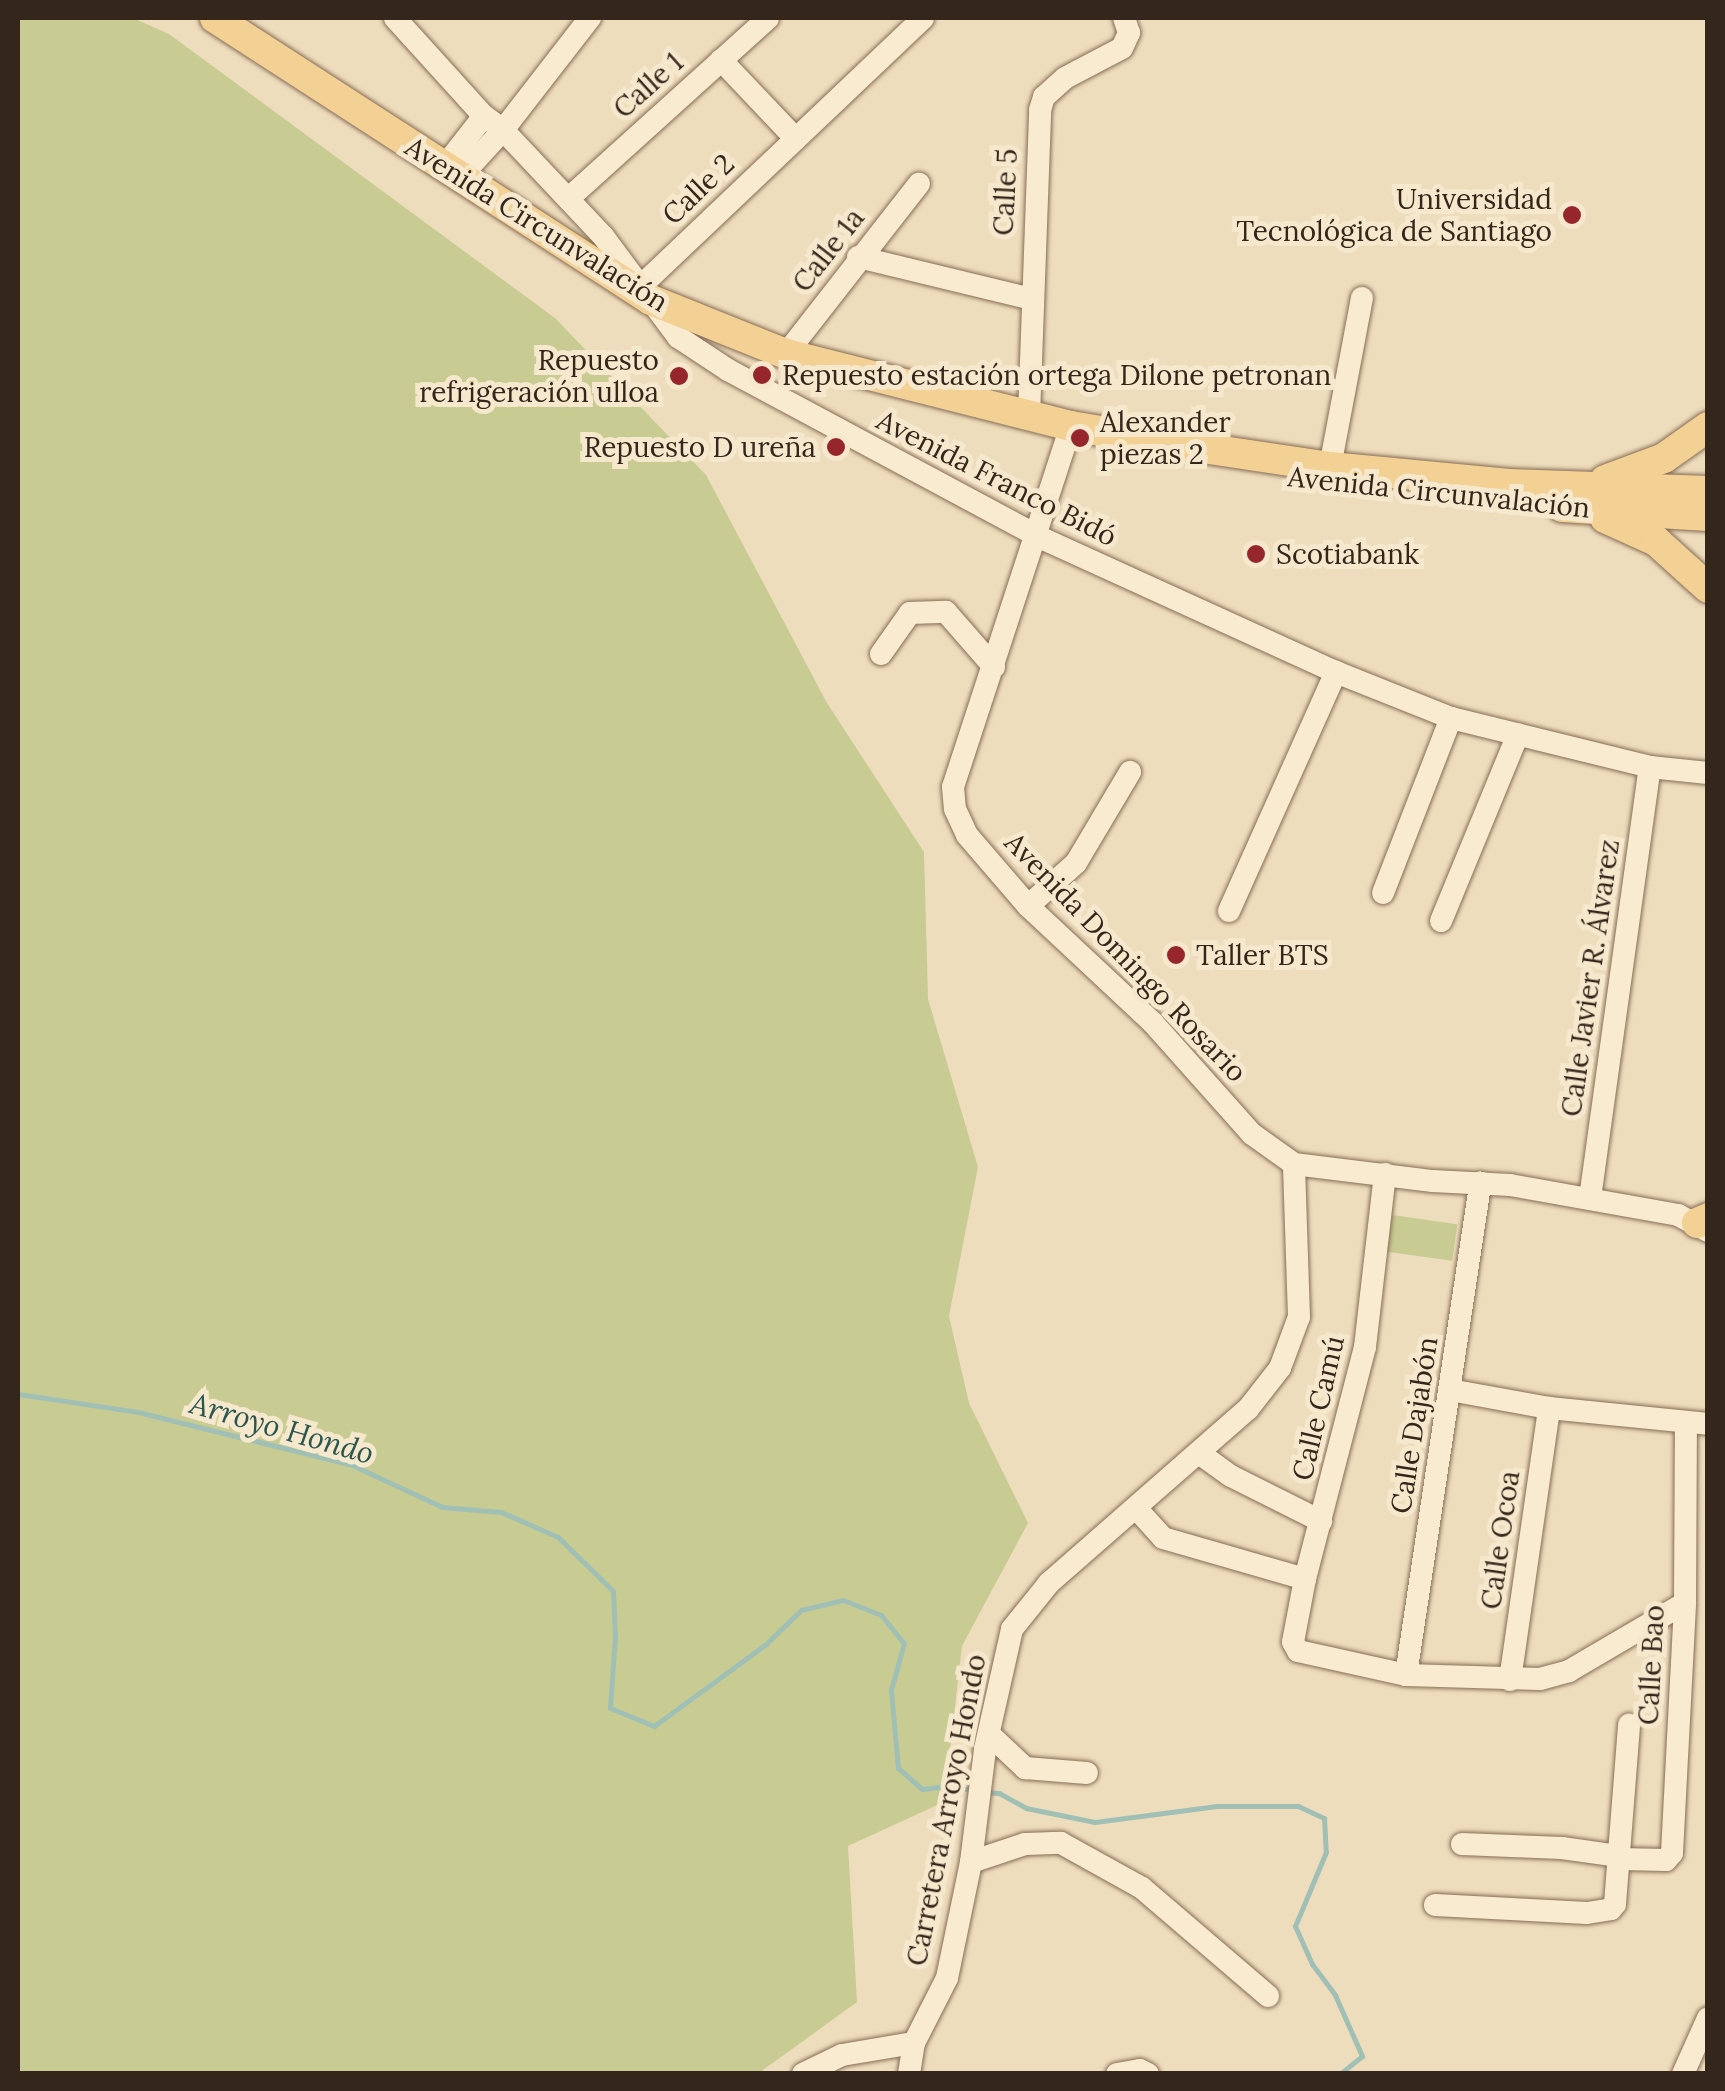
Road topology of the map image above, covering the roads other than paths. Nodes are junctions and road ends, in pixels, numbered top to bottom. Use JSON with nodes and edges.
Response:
{"nodes":[{"id":1,"x":215,"y":18,"type":"edge"},
{"id":2,"x":395,"y":18,"type":"edge"},
{"id":3,"x":590,"y":18,"type":"edge"},
{"id":4,"x":768,"y":18,"type":"edge"},
{"id":5,"x":923,"y":18,"type":"edge"},
{"id":6,"x":1124,"y":18,"type":"edge"},
{"id":7,"x":721,"y":60,"type":"junction"},
{"id":8,"x":493,"y":123,"type":"junction"},
{"id":9,"x":795,"y":138,"type":"junction"},
{"id":10,"x":452,"y":172,"type":"junction"},
{"id":11,"x":919,"y":184,"type":"dead end"},
{"id":12,"x":569,"y":198,"type":"junction"},
{"id":13,"x":858,"y":257,"type":"junction"},
{"id":14,"x":647,"y":292,"type":"junction"},
{"id":15,"x":1362,"y":298,"type":"dead end"},
{"id":16,"x":1032,"y":299,"type":"junction"},
{"id":17,"x":786,"y":354,"type":"junction"},
{"id":18,"x":1029,"y":416,"type":"junction"},
{"id":19,"x":1070,"y":426,"type":"junction"},
{"id":20,"x":1708,"y":427,"type":"edge"},
{"id":21,"x":1176,"y":444,"type":"junction"},
{"id":22,"x":1330,"y":467,"type":"junction"},
{"id":23,"x":1708,"y":491,"type":"edge"},
{"id":24,"x":1564,"y":497,"type":"junction"},
{"id":25,"x":1708,"y":516,"type":"edge"},
{"id":26,"x":1038,"y":536,"type":"junction"},
{"id":27,"x":1708,"y":588,"type":"edge"},
{"id":28,"x":881,"y":654,"type":"dead end"},
{"id":29,"x":994,"y":668,"type":"junction"},
{"id":30,"x":1336,"y":672,"type":"junction"},
{"id":31,"x":1451,"y":718,"type":"junction"},
{"id":32,"x":1518,"y":734,"type":"junction"},
{"id":33,"x":1650,"y":767,"type":"junction"},
{"id":34,"x":1130,"y":772,"type":"dead end"},
{"id":35,"x":1708,"y":772,"type":"edge"},
{"id":36,"x":1383,"y":893,"type":"dead end"},
{"id":37,"x":1028,"y":906,"type":"junction"},
{"id":38,"x":1230,"y":911,"type":"dead end"},
{"id":39,"x":1441,"y":920,"type":"dead end"},
{"id":40,"x":1294,"y":1164,"type":"junction"},
{"id":41,"x":1384,"y":1174,"type":"junction"},
{"id":42,"x":1480,"y":1183,"type":"junction"},
{"id":43,"x":1590,"y":1198,"type":"junction"},
{"id":44,"x":1704,"y":1224,"type":"edge"},
{"id":45,"x":1450,"y":1390,"type":"junction"},
{"id":46,"x":1549,"y":1408,"type":"junction"},
{"id":47,"x":1697,"y":1423,"type":"edge"},
{"id":48,"x":1199,"y":1454,"type":"junction"},
{"id":49,"x":1136,"y":1508,"type":"junction"},
{"id":50,"x":1321,"y":1521,"type":"junction"},
{"id":51,"x":1305,"y":1579,"type":"junction"},
{"id":52,"x":1685,"y":1603,"type":"junction"},
{"id":53,"x":1406,"y":1675,"type":"junction"},
{"id":54,"x":1510,"y":1680,"type":"junction"},
{"id":55,"x":1629,"y":1725,"type":"dead end"},
{"id":56,"x":987,"y":1741,"type":"junction"},
{"id":57,"x":1087,"y":1773,"type":"dead end"},
{"id":58,"x":1462,"y":1844,"type":"dead end"},
{"id":59,"x":1619,"y":1857,"type":"junction"},
{"id":60,"x":971,"y":1862,"type":"junction"},
{"id":61,"x":1435,"y":1905,"type":"dead end"},
{"id":62,"x":1268,"y":1996,"type":"dead end"},
{"id":63,"x":1708,"y":2018,"type":"edge"},
{"id":64,"x":914,"y":2043,"type":"junction"},
{"id":65,"x":803,"y":2074,"type":"edge"},
{"id":66,"x":909,"y":2074,"type":"edge"},
{"id":67,"x":1117,"y":2074,"type":"edge"},
{"id":68,"x":1148,"y":2074,"type":"edge"},
{"id":69,"x":1683,"y":2074,"type":"edge"}],
"edges":[{"from":1,"to":10,"type":"main road","name":"Avenida Circunvalación"},
{"from":2,"to":8,"type":"street","name":"Avenida Franco Bidó"},
{"from":3,"to":8,"type":"street"},
{"from":4,"to":7,"type":"street","name":"Calle 1"},
{"from":5,"to":9,"type":"street","name":"Calle 2"},
{"from":6,"to":16,"type":"street","name":"Calle 5"},
{"from":7,"to":9,"type":"street"},
{"from":7,"to":12,"type":"street","name":"Calle 1"},
{"from":8,"to":10,"type":"street"},
{"from":8,"to":12,"type":"street","name":"Avenida Franco Bidó"},
{"from":9,"to":14,"type":"street","name":"Calle 2"},
{"from":10,"to":14,"type":"main road","name":"Avenida Circunvalación"},
{"from":11,"to":13,"type":"street","name":"Calle 1a"},
{"from":12,"to":14,"type":"street","name":"Avenida Franco Bidó"},
{"from":13,"to":16,"type":"street"},
{"from":13,"to":17,"type":"street","name":"Calle 1a"},
{"from":14,"to":17,"type":"main road","name":"Avenida Circunvalación"},
{"from":14,"to":26,"type":"street","name":"Avenida Franco Bidó"},
{"from":15,"to":22,"type":"street"},
{"from":16,"to":18,"type":"street","name":"Calle 5"},
{"from":17,"to":18,"type":"main road","name":"Avenida Circunvalación"},
{"from":18,"to":19,"type":"main road","name":"Avenida Circunvalación"},
{"from":19,"to":21,"type":"main road","name":"Avenida Circunvalación"},
{"from":19,"to":26,"type":"street","name":"Avenida Domingo Rosario"},
{"from":20,"to":24,"type":"main road"},
{"from":21,"to":22,"type":"main road","name":"Avenida Circunvalación"},
{"from":21,"to":24,"type":"main road","name":"Avenida Circunvalación"},
{"from":22,"to":24,"type":"main road","name":"Avenida Circunvalación"},
{"from":23,"to":24,"type":"main road","name":"Avenida Circunvalación"},
{"from":24,"to":25,"type":"main road","name":"Avenida Circunvalación"},
{"from":24,"to":27,"type":"main road"},
{"from":26,"to":29,"type":"street","name":"Avenida Domingo Rosario"},
{"from":26,"to":30,"type":"street","name":"Avenida Franco Bidó"},
{"from":28,"to":29,"type":"street"},
{"from":29,"to":37,"type":"street","name":"Avenida Domingo Rosario"},
{"from":30,"to":31,"type":"street","name":"Avenida Franco Bidó"},
{"from":30,"to":38,"type":"street"},
{"from":31,"to":32,"type":"street","name":"Avenida Franco Bidó"},
{"from":31,"to":36,"type":"street"},
{"from":32,"to":33,"type":"street","name":"Avenida Franco Bidó"},
{"from":32,"to":39,"type":"street"},
{"from":33,"to":35,"type":"street","name":"Avenida Franco Bidó"},
{"from":33,"to":43,"type":"street","name":"Calle Javier R. Álvarez"},
{"from":34,"to":37,"type":"street"},
{"from":37,"to":40,"type":"street","name":"Avenida Domingo Rosario"},
{"from":40,"to":41,"type":"street","name":"Avenida Domingo Rosario"},
{"from":40,"to":48,"type":"street","name":"Carretera Arroyo Hondo"},
{"from":41,"to":42,"type":"street","name":"Avenida Domingo Rosario"},
{"from":41,"to":50,"type":"street","name":"Calle Camú"},
{"from":42,"to":43,"type":"street","name":"Avenida Domingo Rosario"},
{"from":42,"to":45,"type":"street","name":"Calle Dajabón"},
{"from":43,"to":44,"type":"street","name":"Avenida Domingo Rosario"},
{"from":45,"to":46,"type":"street"},
{"from":45,"to":53,"type":"street","name":"Calle Dajabón"},
{"from":46,"to":47,"type":"street"},
{"from":46,"to":54,"type":"street","name":"Calle Ocoa"},
{"from":47,"to":52,"type":"street","name":"Calle Bao"},
{"from":48,"to":49,"type":"street","name":"Carretera Arroyo Hondo"},
{"from":48,"to":50,"type":"street"},
{"from":49,"to":51,"type":"street"},
{"from":49,"to":56,"type":"street","name":"Carretera Arroyo Hondo"},
{"from":50,"to":51,"type":"street","name":"Calle Camú"},
{"from":51,"to":53,"type":"street","name":"Calle Camú"},
{"from":52,"to":54,"type":"street"},
{"from":52,"to":59,"type":"street","name":"Calle Bao"},
{"from":53,"to":54,"type":"street"},
{"from":55,"to":59,"type":"street"},
{"from":56,"to":57,"type":"street"},
{"from":56,"to":60,"type":"street","name":"Carretera Arroyo Hondo"},
{"from":58,"to":59,"type":"street"},
{"from":59,"to":61,"type":"street"},
{"from":60,"to":62,"type":"street"},
{"from":60,"to":64,"type":"street","name":"Carretera Arroyo Hondo"},
{"from":63,"to":69,"type":"street"},
{"from":64,"to":65,"type":"street"},
{"from":64,"to":66,"type":"street","name":"Carretera Arroyo Hondo"},
{"from":67,"to":68,"type":"street"}]}
